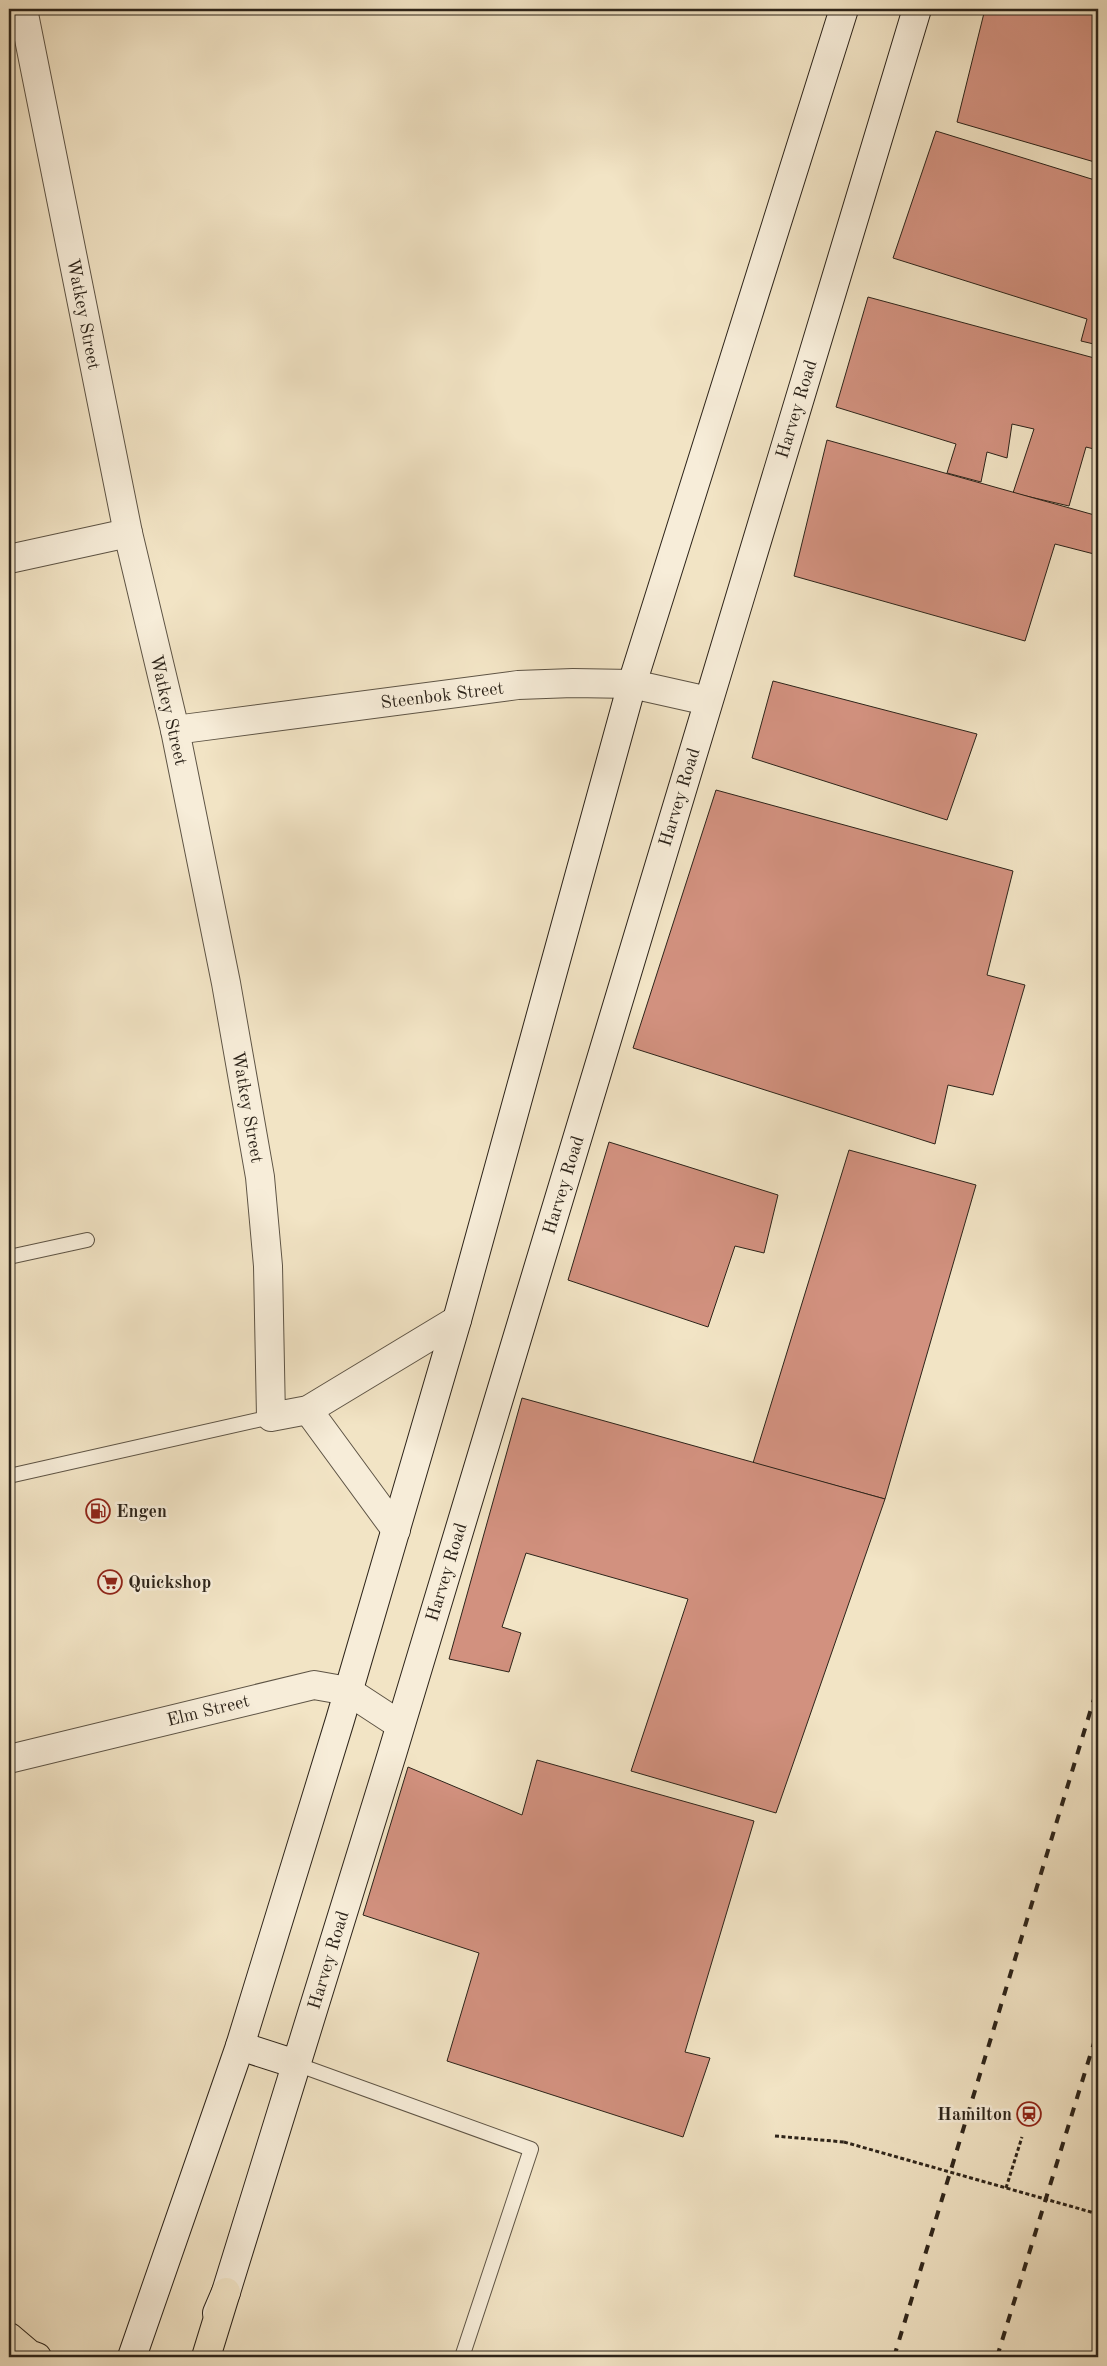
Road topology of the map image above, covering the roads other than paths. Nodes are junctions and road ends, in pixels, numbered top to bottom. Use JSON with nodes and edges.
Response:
{"nodes":[{"id":1,"x":23,"y":9,"type":"edge"},
{"id":2,"x":844,"y":9,"type":"edge"},
{"id":3,"x":917,"y":9,"type":"edge"},
{"id":4,"x":128,"y":533,"type":"junction"},
{"id":5,"x":9,"y":559,"type":"edge"},
{"id":6,"x":632,"y":684,"type":"junction"},
{"id":7,"x":708,"y":701,"type":"junction"},
{"id":8,"x":175,"y":730,"type":"junction"},
{"id":9,"x":87,"y":1240,"type":"dead end"},
{"id":10,"x":9,"y":1257,"type":"edge"},
{"id":11,"x":457,"y":1320,"type":"junction"},
{"id":12,"x":308,"y":1410,"type":"junction"},
{"id":13,"x":271,"y":1417,"type":"junction"},
{"id":14,"x":9,"y":1476,"type":"edge"},
{"id":15,"x":396,"y":1530,"type":"junction"},
{"id":16,"x":348,"y":1691,"type":"junction"},
{"id":17,"x":400,"y":1726,"type":"junction"},
{"id":18,"x":9,"y":1759,"type":"edge"},
{"id":19,"x":240,"y":2046,"type":"junction"},
{"id":20,"x":296,"y":2064,"type":"junction"},
{"id":21,"x":226,"y":2292,"type":"junction"},
{"id":22,"x":9,"y":2337,"type":"edge"},
{"id":23,"x":37,"y":2357,"type":"edge"},
{"id":24,"x":132,"y":2357,"type":"edge"},
{"id":25,"x":199,"y":2357,"type":"edge"},
{"id":26,"x":206,"y":2357,"type":"edge"},
{"id":27,"x":462,"y":2357,"type":"edge"}],
"edges":[{"from":1,"to":4,"type":"main road","name":"Watkey Street"},
{"from":2,"to":6,"type":"main road"},
{"from":3,"to":7,"type":"main road","name":"Harvey Road"},
{"from":4,"to":5,"type":"main road"},
{"from":4,"to":8,"type":"main road","name":"Watkey Street"},
{"from":6,"to":7,"type":"main road","name":"Steenbok Street"},
{"from":6,"to":8,"type":"main road","name":"Steenbok Street"},
{"from":6,"to":11,"type":"main road"},
{"from":7,"to":17,"type":"main road","name":"Harvey Road"},
{"from":8,"to":13,"type":"main road","name":"Watkey Street"},
{"from":9,"to":10,"type":"lane"},
{"from":11,"to":12,"type":"main road"},
{"from":11,"to":15,"type":"main road"},
{"from":12,"to":13,"type":"main road"},
{"from":12,"to":15,"type":"main road"},
{"from":13,"to":14,"type":"lane"},
{"from":15,"to":16,"type":"main road"},
{"from":16,"to":17,"type":"main road","name":"Elm Street"},
{"from":16,"to":18,"type":"main road","name":"Elm Street"},
{"from":16,"to":19,"type":"main road"},
{"from":17,"to":20,"type":"main road","name":"Harvey Road"},
{"from":19,"to":20,"type":"main road"},
{"from":19,"to":24,"type":"main road"},
{"from":20,"to":21,"type":"main road","name":"Harvey Road"},
{"from":20,"to":27,"type":"lane"},
{"from":21,"to":25,"type":"main road","name":"Harvey Road"},
{"from":21,"to":26,"type":"main road"},
{"from":22,"to":23,"type":"main road"}]}
